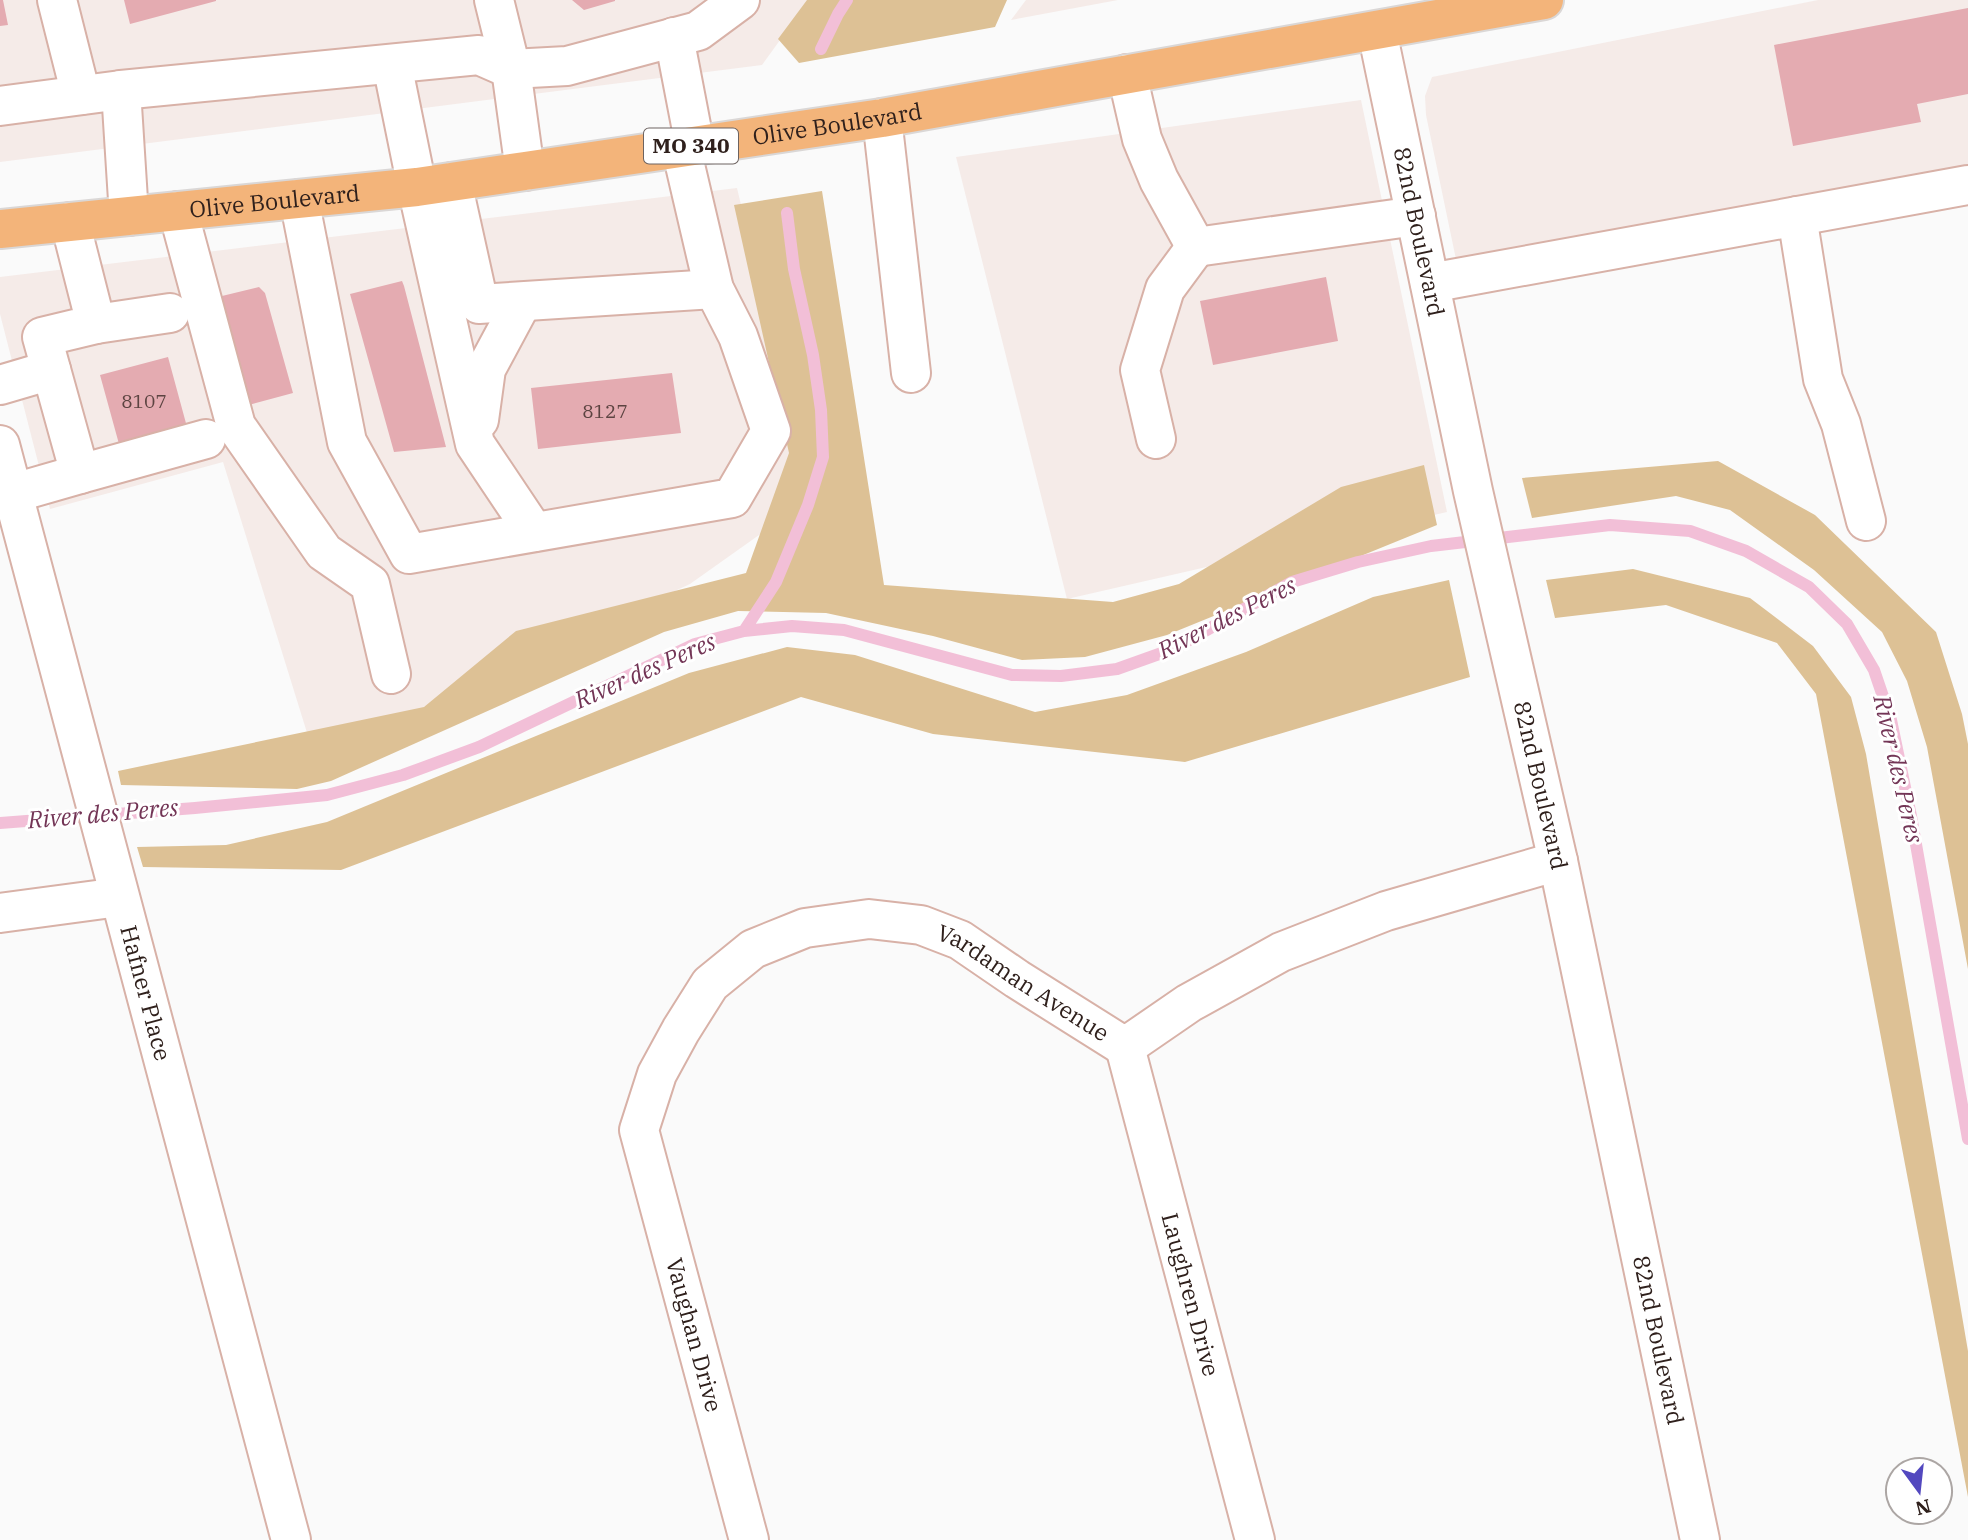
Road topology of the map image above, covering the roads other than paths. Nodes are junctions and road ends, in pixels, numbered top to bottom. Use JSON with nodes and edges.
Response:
{"nodes":[{"id":1,"x":57,"y":0,"type":"edge"},
{"id":2,"x":494,"y":0,"type":"edge"},
{"id":3,"x":740,"y":0,"type":"edge"},
{"id":4,"x":1544,"y":0,"type":"edge"},
{"id":5,"x":1377,"y":31,"type":"junction"},
{"id":6,"x":674,"y":37,"type":"junction"},
{"id":7,"x":392,"y":64,"type":"junction"},
{"id":8,"x":511,"y":69,"type":"junction"},
{"id":9,"x":1127,"y":74,"type":"junction"},
{"id":10,"x":121,"y":90,"type":"junction"},
{"id":11,"x":81,"y":95,"type":"junction"},
{"id":12,"x":0,"y":106,"type":"edge"},
{"id":13,"x":882,"y":118,"type":"junction"},
{"id":14,"x":688,"y":147,"type":"junction"},
{"id":15,"x":525,"y":171,"type":"junction"},
{"id":16,"x":434,"y":184,"type":"junction"},
{"id":17,"x":1968,"y":184,"type":"edge"},
{"id":18,"x":299,"y":199,"type":"junction"},
{"id":19,"x":178,"y":211,"type":"junction"},
{"id":20,"x":129,"y":216,"type":"junction"},
{"id":21,"x":1416,"y":216,"type":"junction"},
{"id":22,"x":1797,"y":216,"type":"junction"},
{"id":23,"x":70,"y":222,"type":"junction"},
{"id":24,"x":0,"y":229,"type":"edge"},
{"id":25,"x":1196,"y":247,"type":"junction"},
{"id":26,"x":1430,"y":283,"type":"junction"},
{"id":27,"x":714,"y":289,"type":"junction"},
{"id":28,"x":522,"y":302,"type":"junction"},
{"id":29,"x":170,"y":313,"type":"dead end"},
{"id":30,"x":96,"y":324,"type":"junction"},
{"id":31,"x":51,"y":370,"type":"junction"},
{"id":32,"x":911,"y":373,"type":"dead end"},
{"id":33,"x":0,"y":385,"type":"edge"},
{"id":34,"x":206,"y":439,"type":"dead end"},
{"id":35,"x":1156,"y":439,"type":"dead end"},
{"id":36,"x":475,"y":444,"type":"junction"},
{"id":37,"x":0,"y":445,"type":"edge"},
{"id":38,"x":80,"y":474,"type":"junction"},
{"id":39,"x":6,"y":496,"type":"edge"},
{"id":40,"x":1866,"y":521,"type":"dead end"},
{"id":41,"x":534,"y":532,"type":"junction"},
{"id":42,"x":391,"y":674,"type":"dead end"},
{"id":43,"x":1558,"y":861,"type":"junction"},
{"id":44,"x":116,"y":883,"type":"junction"},
{"id":45,"x":0,"y":914,"type":"edge"},
{"id":46,"x":1125,"y":1047,"type":"junction"},
{"id":47,"x":639,"y":1130,"type":"joint"},
{"id":48,"x":291,"y":1540,"type":"edge"},
{"id":49,"x":749,"y":1540,"type":"edge"},
{"id":50,"x":1255,"y":1540,"type":"edge"},
{"id":51,"x":1700,"y":1540,"type":"edge"}],
"edges":[{"from":1,"to":11,"type":"street"},
{"from":2,"to":8,"type":"street"},
{"from":3,"to":6,"type":"street"},
{"from":4,"to":5,"type":"main road","name":"Olive Boulevard","number":"MO 340"},
{"from":5,"to":9,"type":"main road","name":"Olive Boulevard","number":"MO 340"},
{"from":5,"to":21,"type":"street","name":"82nd Boulevard"},
{"from":6,"to":8,"type":"street"},
{"from":6,"to":14,"type":"street"},
{"from":7,"to":8,"type":"street"},
{"from":7,"to":10,"type":"street"},
{"from":7,"to":16,"type":"street"},
{"from":8,"to":15,"type":"street"},
{"from":9,"to":13,"type":"main road","name":"Olive Boulevard","number":"MO 340"},
{"from":9,"to":25,"type":"street"},
{"from":10,"to":11,"type":"street"},
{"from":10,"to":20,"type":"street"},
{"from":11,"to":12,"type":"street"},
{"from":13,"to":14,"type":"main road","name":"Olive Boulevard","number":"MO 340"},
{"from":13,"to":32,"type":"street"},
{"from":14,"to":15,"type":"main road","name":"Olive Boulevard","number":"MO 340"},
{"from":14,"to":27,"type":"street"},
{"from":15,"to":16,"type":"main road","name":"Olive Boulevard","number":"MO 340"},
{"from":16,"to":18,"type":"main road","name":"Olive Boulevard","number":"MO 340"},
{"from":16,"to":28,"type":"street"},
{"from":16,"to":36,"type":"street"},
{"from":17,"to":22,"type":"street"},
{"from":18,"to":19,"type":"main road","name":"Olive Boulevard","number":"MO 340"},
{"from":18,"to":41,"type":"street"},
{"from":19,"to":20,"type":"main road","name":"Olive Boulevard","number":"MO 340"},
{"from":19,"to":42,"type":"street"},
{"from":20,"to":23,"type":"main road","name":"Olive Boulevard","number":"MO 340"},
{"from":21,"to":25,"type":"street"},
{"from":21,"to":26,"type":"street","name":"82nd Boulevard"},
{"from":22,"to":26,"type":"street"},
{"from":22,"to":40,"type":"street"},
{"from":23,"to":24,"type":"main road","name":"Olive Boulevard","number":"MO 340"},
{"from":23,"to":30,"type":"street"},
{"from":25,"to":35,"type":"street"},
{"from":26,"to":43,"type":"street","name":"82nd Boulevard"},
{"from":27,"to":28,"type":"street"},
{"from":27,"to":41,"type":"street"},
{"from":28,"to":36,"type":"street"},
{"from":29,"to":30,"type":"street"},
{"from":30,"to":31,"type":"street"},
{"from":31,"to":33,"type":"street"},
{"from":31,"to":38,"type":"street"},
{"from":34,"to":38,"type":"street"},
{"from":36,"to":41,"type":"street"},
{"from":37,"to":39,"type":"street","name":"Hafner Place"},
{"from":38,"to":39,"type":"street"},
{"from":39,"to":44,"type":"street","name":"Hafner Place"},
{"from":43,"to":46,"type":"street","name":"Vardaman Avenue"},
{"from":43,"to":51,"type":"street","name":"82nd Boulevard"},
{"from":44,"to":45,"type":"street"},
{"from":44,"to":48,"type":"street","name":"Hafner Place"},
{"from":46,"to":47,"type":"street","name":"Vardaman Avenue"},
{"from":46,"to":50,"type":"street","name":"Laughren Drive"},
{"from":47,"to":49,"type":"street","name":"Vaughan Drive"}]}
